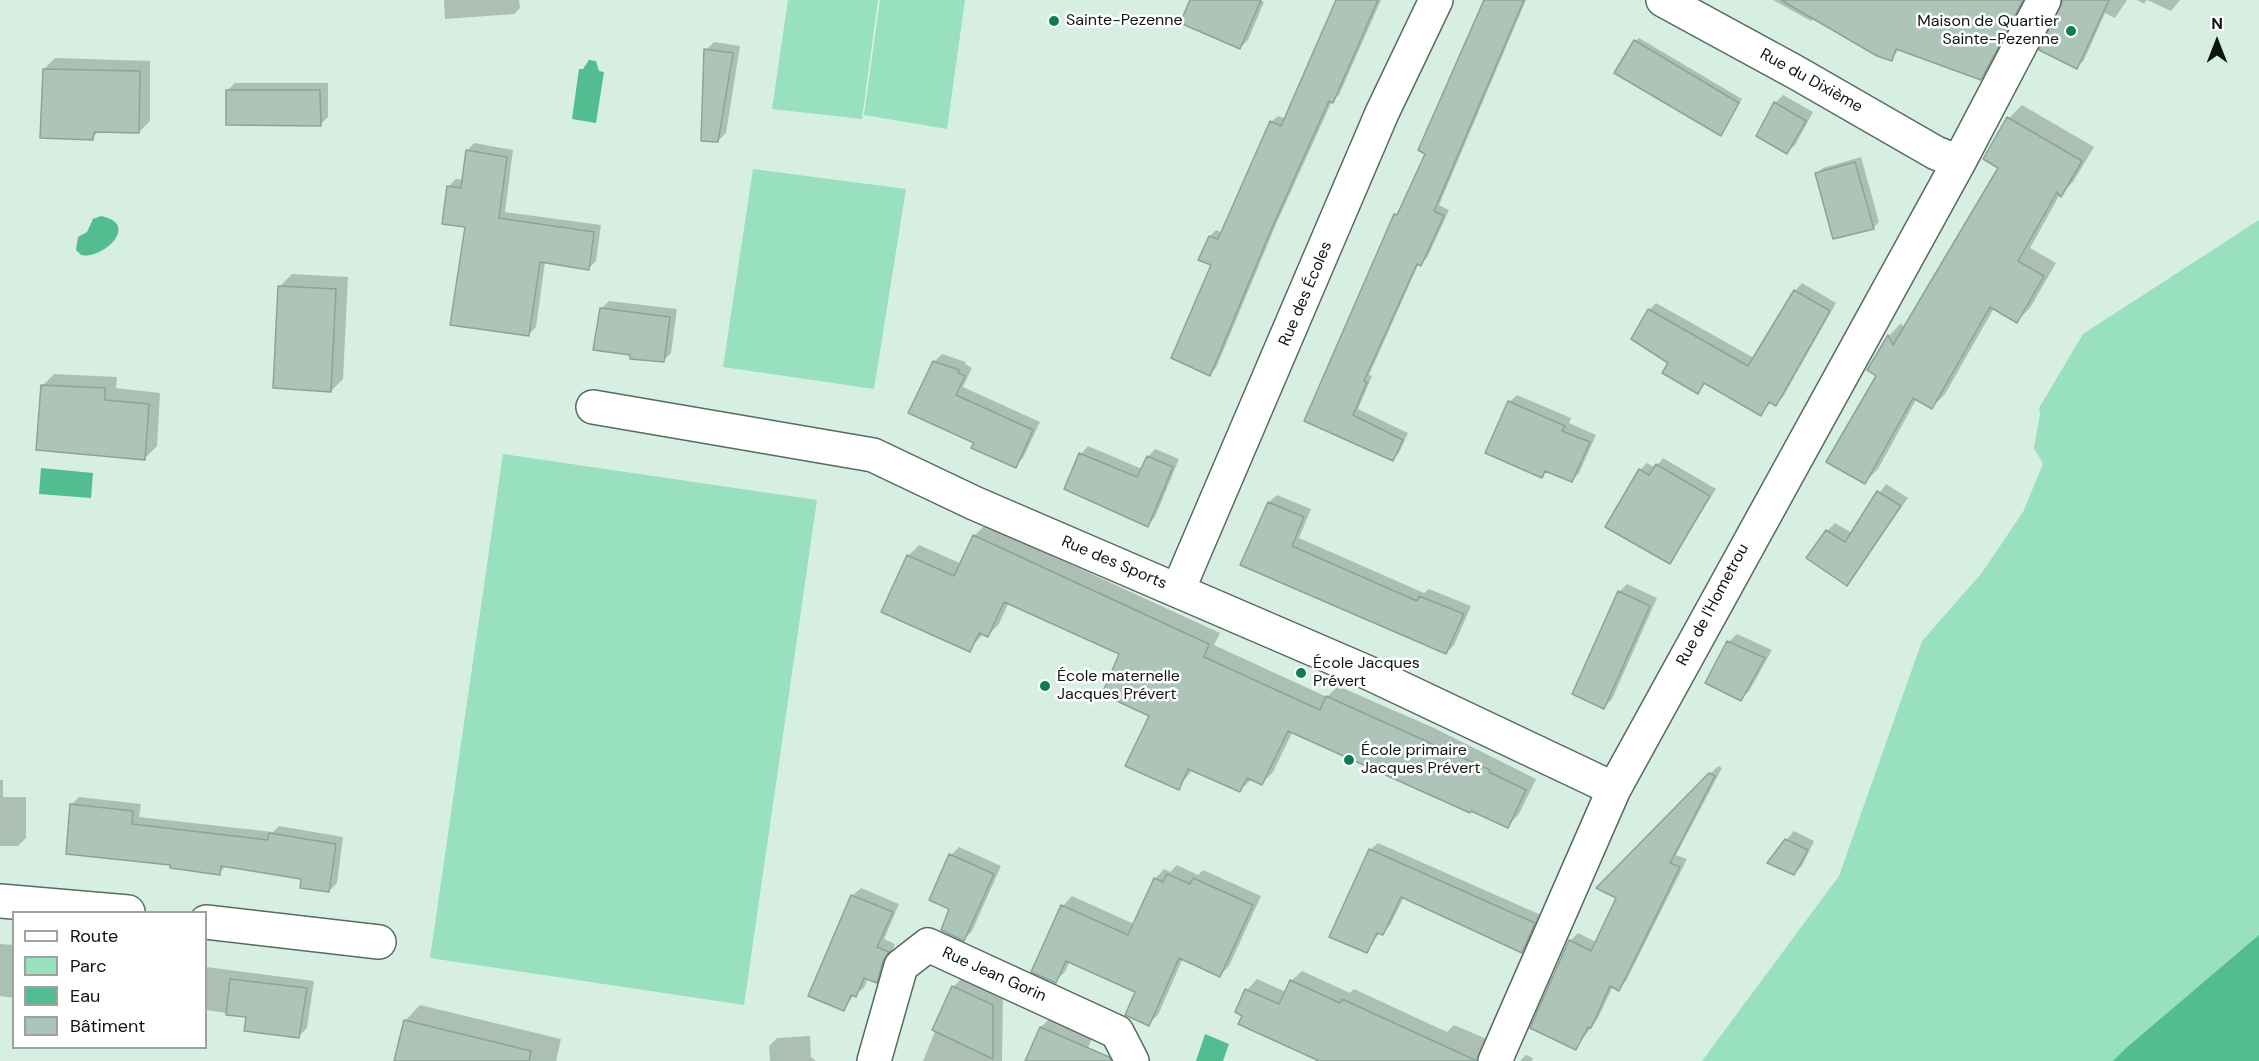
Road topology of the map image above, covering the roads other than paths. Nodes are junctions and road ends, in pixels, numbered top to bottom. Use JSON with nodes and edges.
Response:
{"nodes":[{"id":1,"x":1436,"y":0,"type":"edge"},
{"id":2,"x":1663,"y":0,"type":"edge"},
{"id":3,"x":2043,"y":0,"type":"edge"},
{"id":4,"x":1959,"y":162,"type":"junction"},
{"id":5,"x":593,"y":407,"type":"dead end"},
{"id":6,"x":1178,"y":590,"type":"junction"},
{"id":7,"x":1614,"y":789,"type":"junction"},
{"id":8,"x":0,"y":901,"type":"edge"},
{"id":9,"x":120,"y":911,"type":"edge"},
{"id":10,"x":207,"y":922,"type":"edge"},
{"id":11,"x":379,"y":942,"type":"dead end"},
{"id":12,"x":874,"y":1061,"type":"edge"},
{"id":13,"x":1132,"y":1061,"type":"edge"},
{"id":14,"x":1495,"y":1061,"type":"edge"}],
"edges":[{"from":1,"to":6,"type":"street","name":"Rue des Écoles"},
{"from":2,"to":4,"type":"street","name":"Rue du Dixième"},
{"from":3,"to":4,"type":"street","name":"Rue de l'Hometrou"},
{"from":4,"to":7,"type":"street","name":"Rue de l'Hometrou"},
{"from":5,"to":6,"type":"street","name":"Rue des Sports"},
{"from":6,"to":7,"type":"street","name":"Rue des Sports"},
{"from":7,"to":14,"type":"street","name":"Rue de l'Hometrou"},
{"from":8,"to":9,"type":"street"},
{"from":10,"to":11,"type":"street"},
{"from":12,"to":13,"type":"street","name":"Rue Jean Gorin"}]}
